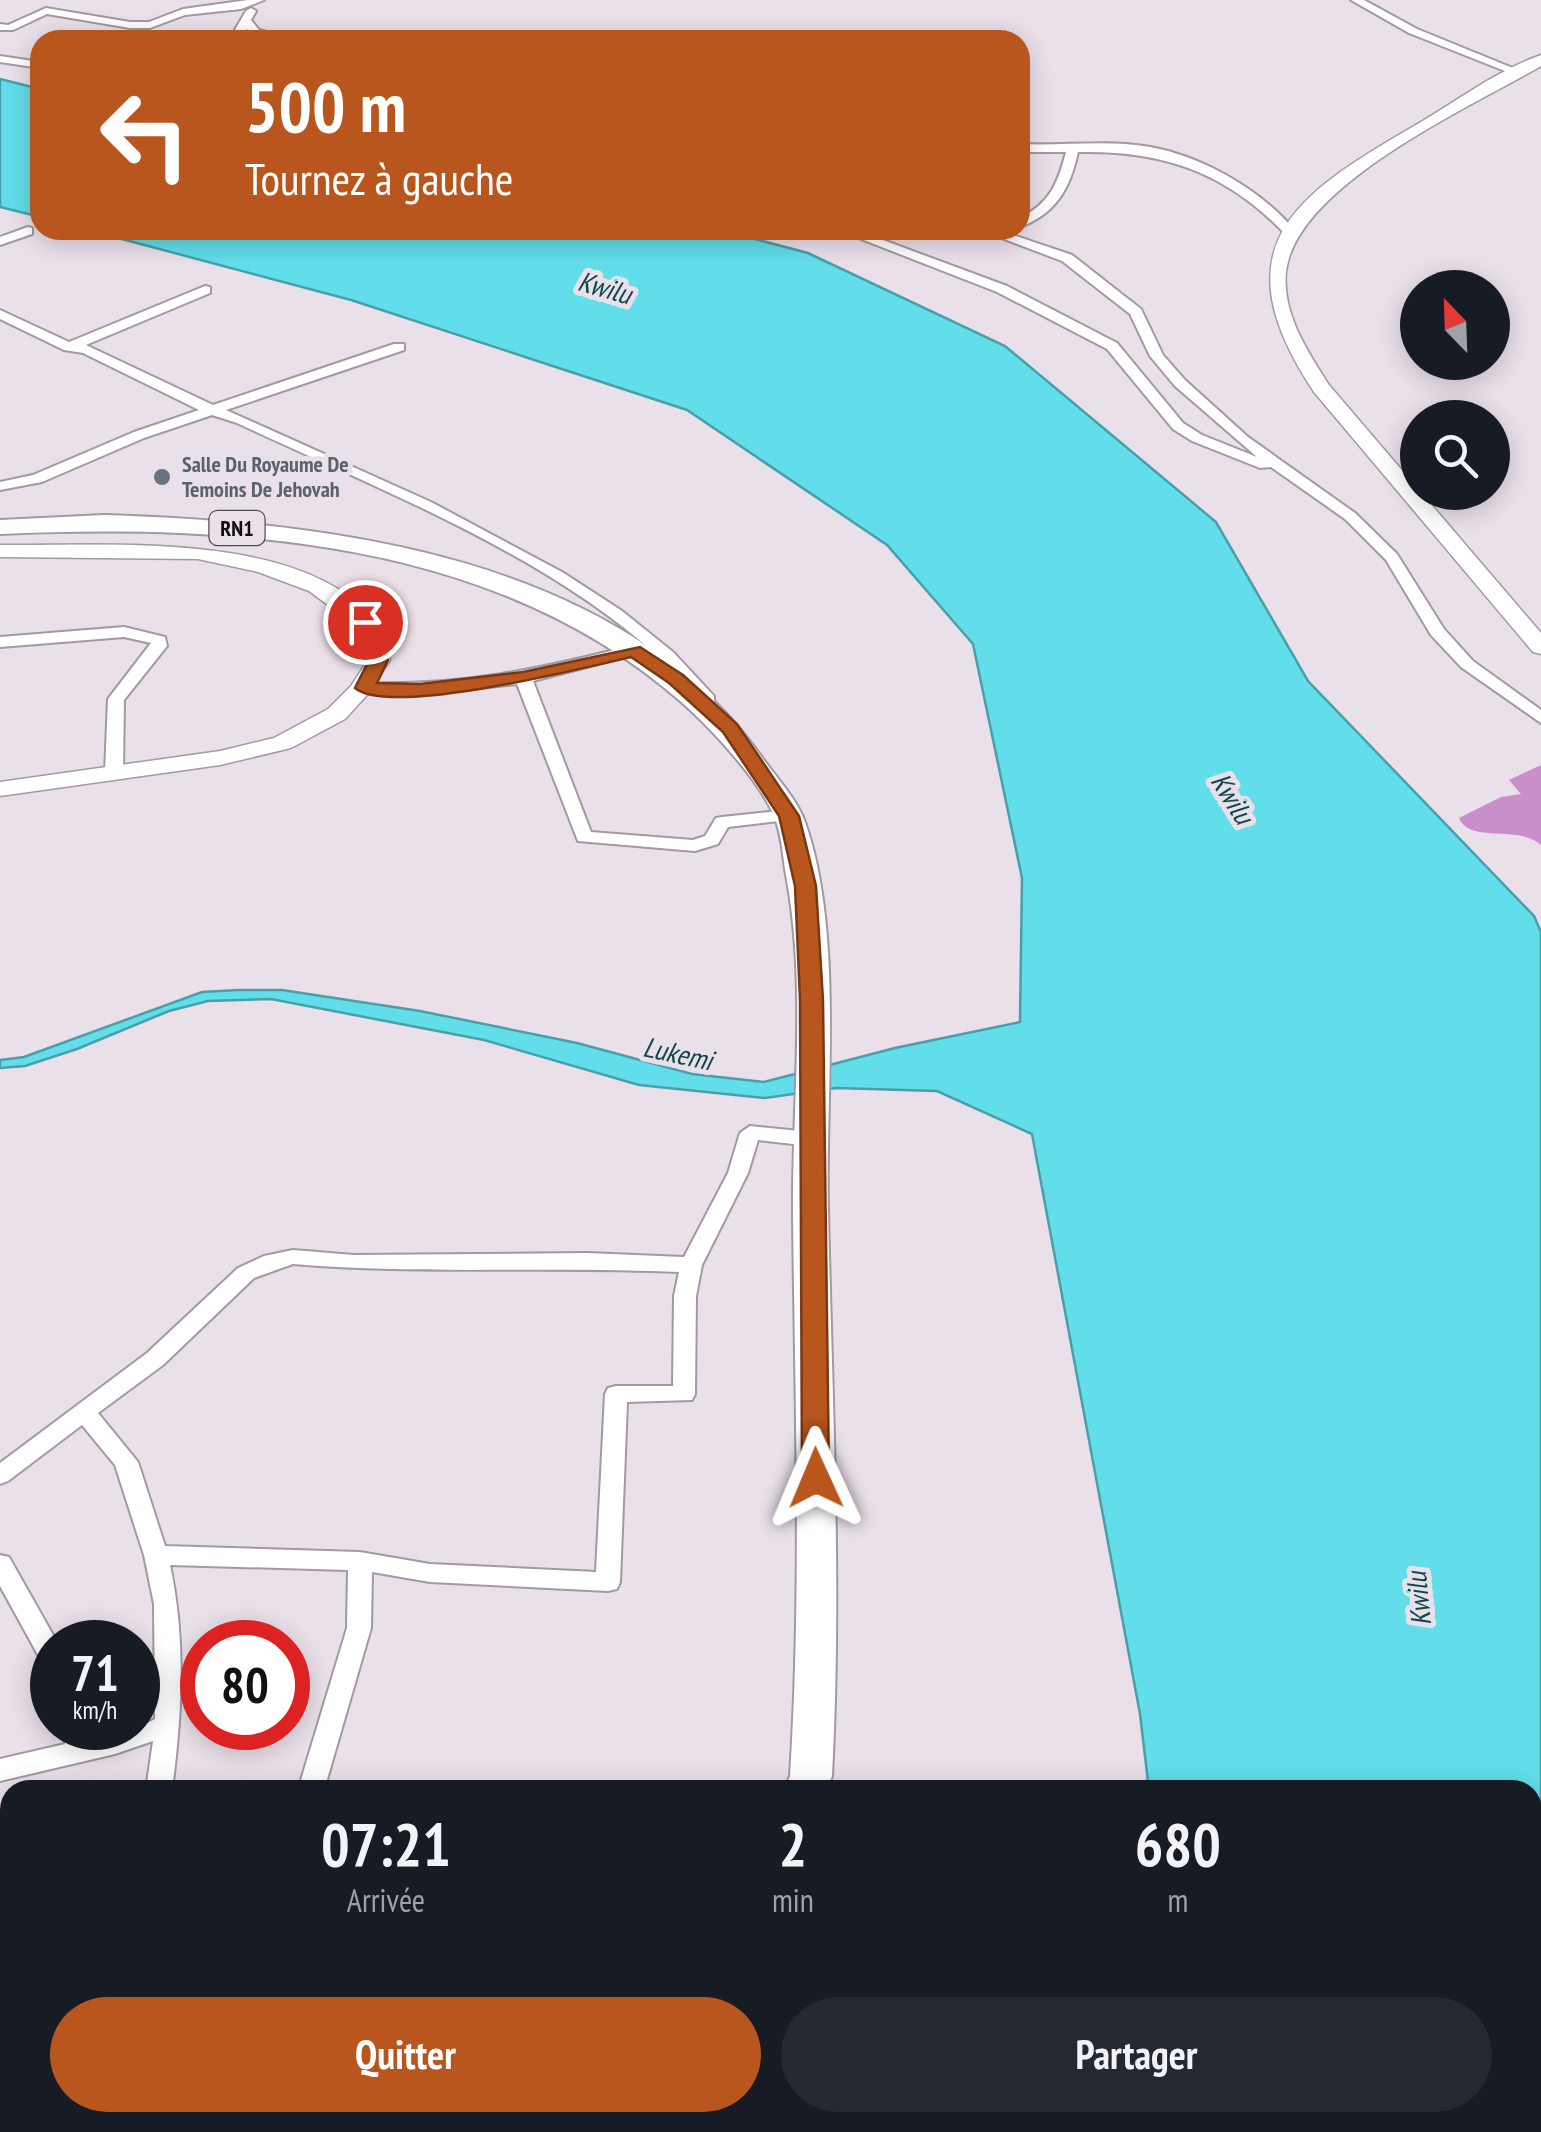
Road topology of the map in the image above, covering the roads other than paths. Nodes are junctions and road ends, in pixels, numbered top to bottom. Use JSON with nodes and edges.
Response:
{"nodes":[{"id":1,"x":1356,"y":0,"type":"edge"},
{"id":2,"x":256,"y":2,"type":"edge"},
{"id":3,"x":248,"y":22,"type":"junction"},
{"id":4,"x":0,"y":27,"type":"edge"},
{"id":5,"x":242,"y":30,"type":"edge"},
{"id":6,"x":253,"y":30,"type":"edge"},
{"id":7,"x":0,"y":59,"type":"edge"},
{"id":8,"x":1541,"y":60,"type":"edge"},
{"id":9,"x":30,"y":64,"type":"edge"},
{"id":10,"x":1518,"y":73,"type":"junction"},
{"id":11,"x":1030,"y":148,"type":"edge"},
{"id":12,"x":1073,"y":148,"type":"junction"},
{"id":13,"x":1030,"y":217,"type":"edge"},
{"id":14,"x":28,"y":231,"type":"dead end"},
{"id":15,"x":1290,"y":232,"type":"junction"},
{"id":16,"x":871,"y":240,"type":"edge"},
{"id":17,"x":1020,"y":240,"type":"edge"},
{"id":18,"x":0,"y":241,"type":"edge"},
{"id":19,"x":204,"y":290,"type":"dead end"},
{"id":20,"x":0,"y":314,"type":"edge"},
{"id":21,"x":69,"y":347,"type":"junction"},
{"id":22,"x":398,"y":347,"type":"dead end"},
{"id":23,"x":211,"y":410,"type":"junction"},
{"id":24,"x":1305,"y":484,"type":"junction"},
{"id":25,"x":0,"y":486,"type":"edge"},
{"id":26,"x":0,"y":528,"type":"edge"},
{"id":27,"x":0,"y":552,"type":"edge"},
{"id":28,"x":0,"y":642,"type":"edge"},
{"id":29,"x":1541,"y":646,"type":"edge"},
{"id":30,"x":634,"y":650,"type":"junction"},
{"id":31,"x":523,"y":678,"type":"junction"},
{"id":32,"x":364,"y":688,"type":"junction"},
{"id":33,"x":1541,"y":718,"type":"edge"},
{"id":34,"x":730,"y":728,"type":"junction"},
{"id":35,"x":114,"y":773,"type":"junction"},
{"id":36,"x":0,"y":789,"type":"edge"},
{"id":37,"x":789,"y":816,"type":"junction"},
{"id":38,"x":810,"y":1137,"type":"junction"},
{"id":39,"x":691,"y":1265,"type":"junction"},
{"id":40,"x":85,"y":1413,"type":"junction"},
{"id":41,"x":0,"y":1475,"type":"edge"},
{"id":42,"x":156,"y":1555,"type":"junction"},
{"id":43,"x":360,"y":1561,"type":"junction"},
{"id":44,"x":0,"y":1564,"type":"edge"},
{"id":45,"x":31,"y":1620,"type":"edge"},
{"id":46,"x":168,"y":1725,"type":"junction"},
{"id":47,"x":160,"y":1726,"type":"edge"},
{"id":48,"x":50,"y":1750,"type":"edge"},
{"id":49,"x":0,"y":1770,"type":"edge"},
{"id":50,"x":160,"y":1780,"type":"edge"},
{"id":51,"x":314,"y":1780,"type":"edge"},
{"id":52,"x":810,"y":1780,"type":"edge"}],
"edges":[{"from":1,"to":10,"type":"street"},
{"from":2,"to":3,"type":"street"},
{"from":2,"to":4,"type":"street"},
{"from":3,"to":5,"type":"street"},
{"from":3,"to":6,"type":"street"},
{"from":7,"to":9,"type":"street"},
{"from":8,"to":10,"type":"main road"},
{"from":10,"to":15,"type":"main road"},
{"from":11,"to":12,"type":"street"},
{"from":12,"to":13,"type":"street"},
{"from":12,"to":15,"type":"street"},
{"from":14,"to":18,"type":"street"},
{"from":15,"to":29,"type":"main road"},
{"from":16,"to":24,"type":"street"},
{"from":17,"to":24,"type":"street"},
{"from":19,"to":21,"type":"street"},
{"from":20,"to":21,"type":"street"},
{"from":21,"to":23,"type":"street"},
{"from":22,"to":23,"type":"street"},
{"from":23,"to":25,"type":"street"},
{"from":23,"to":34,"type":"street"},
{"from":24,"to":33,"type":"street"},
{"from":26,"to":30,"type":"highway","number":"RN1"},
{"from":27,"to":32,"type":"main road"},
{"from":28,"to":35,"type":"street"},
{"from":30,"to":31,"type":"street"},
{"from":30,"to":34,"type":"highway","number":"RN1"},
{"from":31,"to":32,"type":"street"},
{"from":31,"to":37,"type":"street"},
{"from":32,"to":35,"type":"main road"},
{"from":34,"to":37,"type":"highway","number":"RN1"},
{"from":35,"to":36,"type":"main road"},
{"from":37,"to":38,"type":"highway","number":"RN1"},
{"from":38,"to":39,"type":"street"},
{"from":38,"to":52,"type":"highway","number":"RN1"},
{"from":39,"to":40,"type":"street"},
{"from":39,"to":43,"type":"street"},
{"from":40,"to":41,"type":"street"},
{"from":40,"to":42,"type":"street"},
{"from":42,"to":43,"type":"street"},
{"from":42,"to":46,"type":"street"},
{"from":43,"to":51,"type":"street"},
{"from":44,"to":45,"type":"street"},
{"from":46,"to":47,"type":"street"},
{"from":46,"to":50,"type":"street"},
{"from":48,"to":49,"type":"street"}]}
